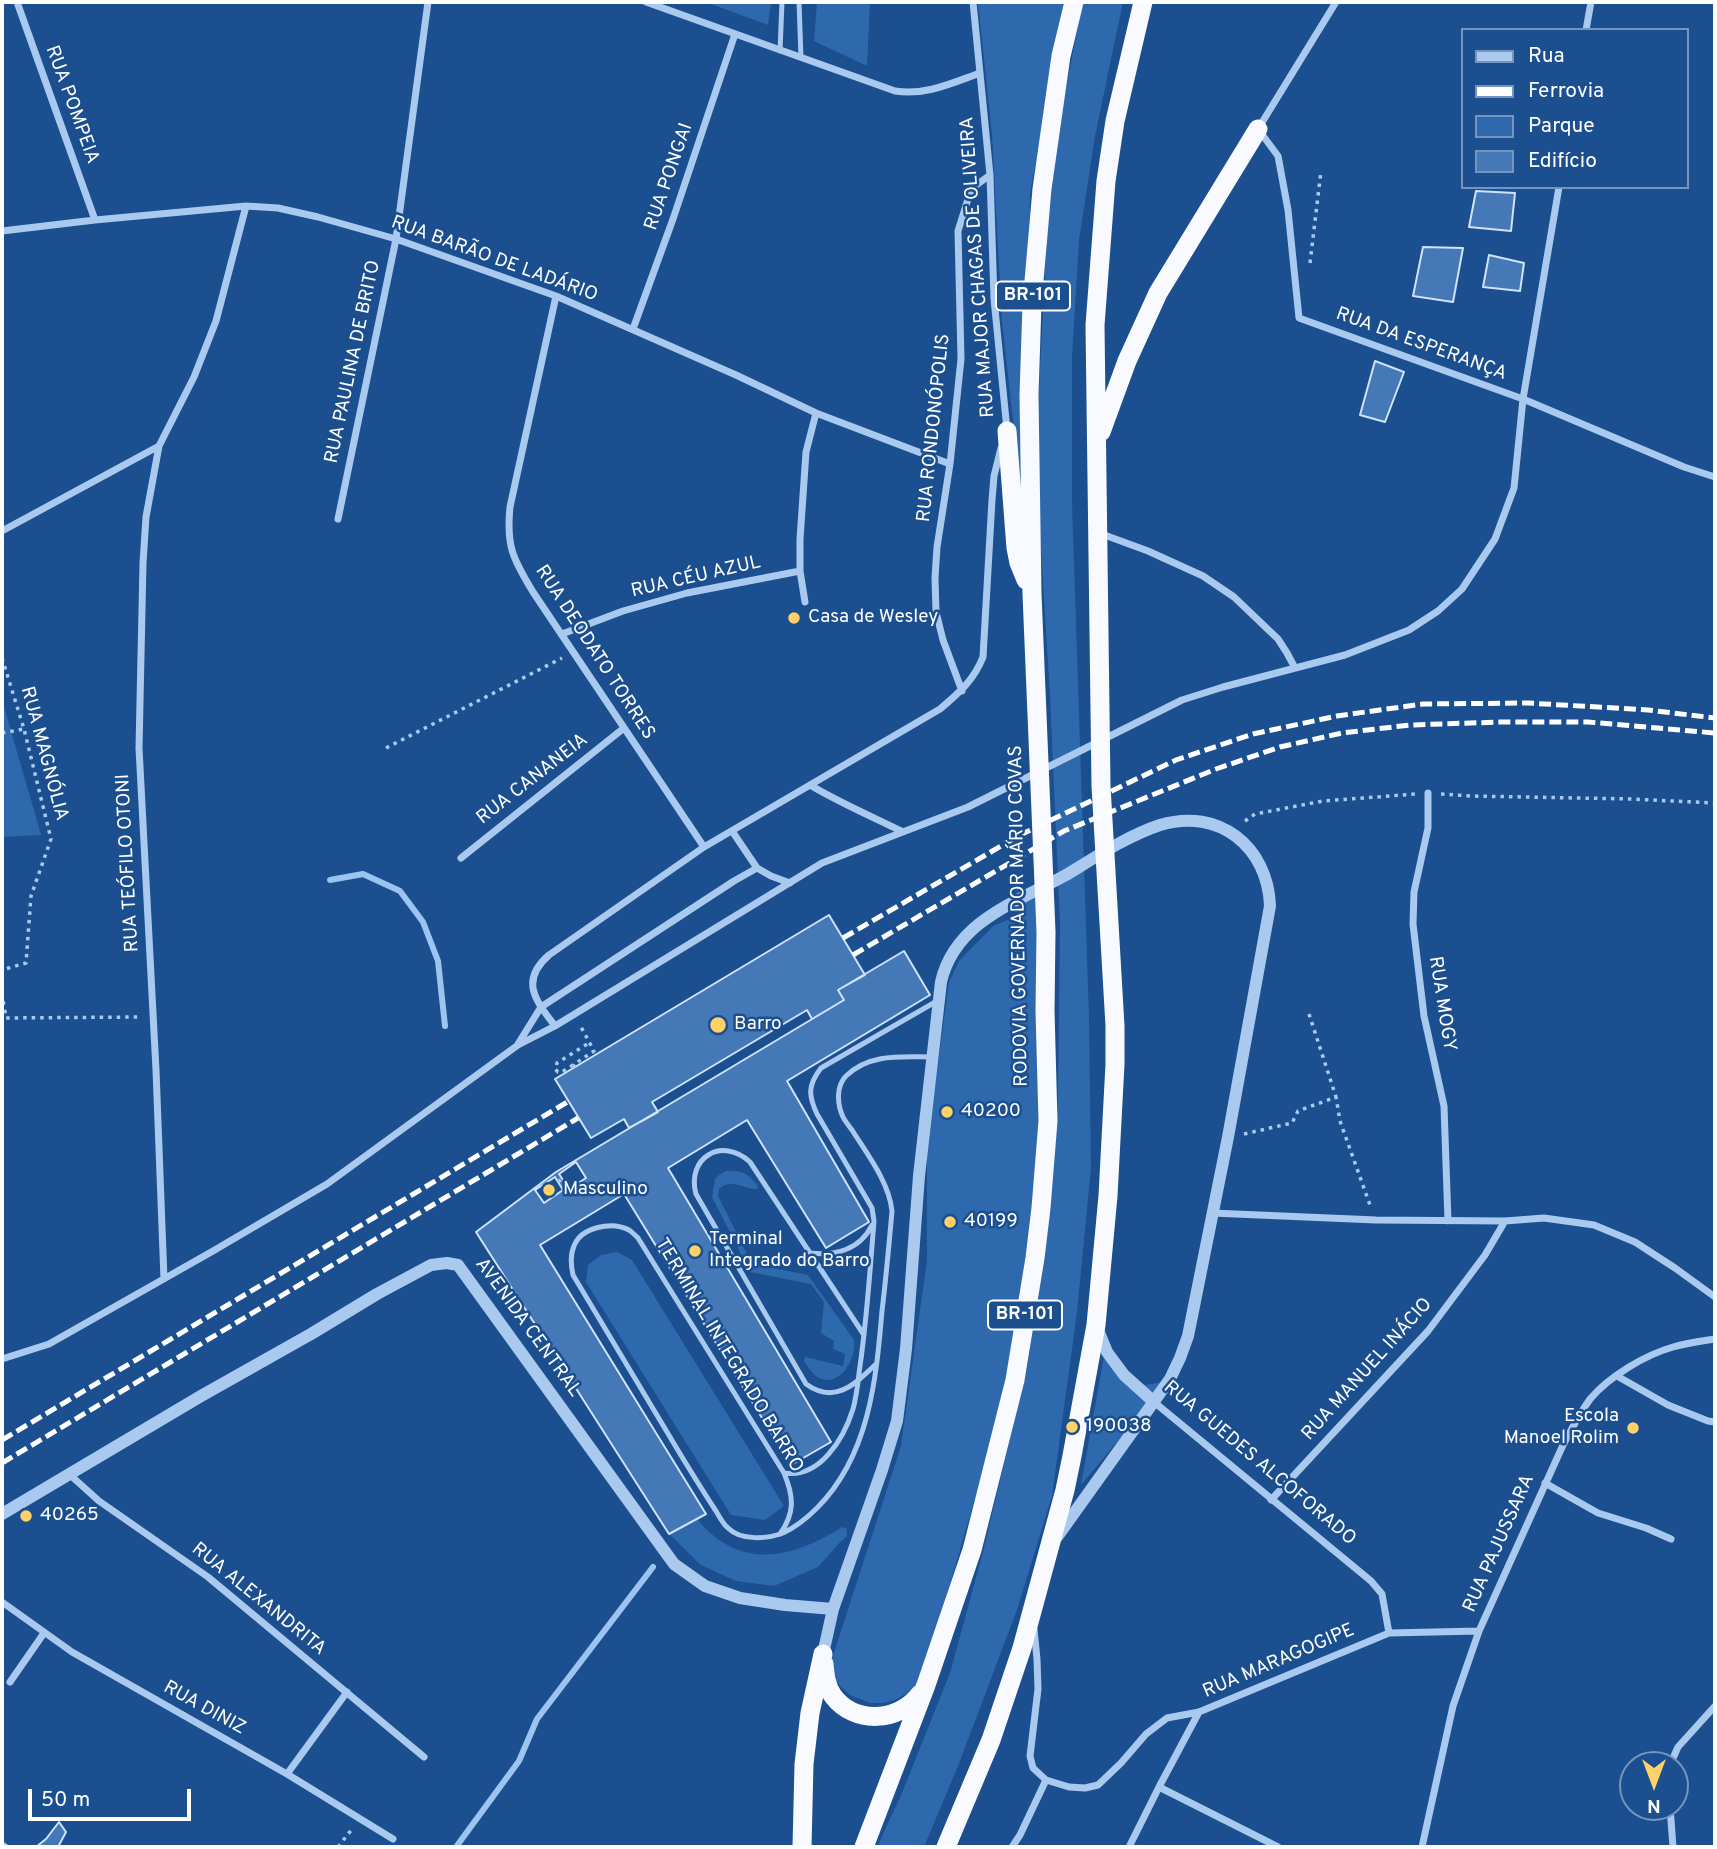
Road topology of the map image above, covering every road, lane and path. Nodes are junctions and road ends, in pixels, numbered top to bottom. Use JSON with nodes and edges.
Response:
{"nodes":[{"id":1,"x":17,"y":2,"type":"edge"},
{"id":2,"x":428,"y":2,"type":"edge"},
{"id":3,"x":646,"y":2,"type":"edge"},
{"id":4,"x":782,"y":2,"type":"edge"},
{"id":5,"x":799,"y":2,"type":"edge"},
{"id":6,"x":973,"y":2,"type":"edge"},
{"id":7,"x":1074,"y":2,"type":"edge"},
{"id":8,"x":1143,"y":2,"type":"edge"},
{"id":9,"x":1336,"y":2,"type":"edge"},
{"id":10,"x":1591,"y":2,"type":"edge"},
{"id":11,"x":1586,"y":28,"type":"edge"},
{"id":12,"x":735,"y":34,"type":"junction"},
{"id":13,"x":780,"y":51,"type":"junction"},
{"id":14,"x":801,"y":58,"type":"junction"},
{"id":15,"x":980,"y":73,"type":"junction"},
{"id":16,"x":1258,"y":129,"type":"junction"},
{"id":17,"x":1321,"y":171,"type":"dead end"},
{"id":18,"x":990,"y":175,"type":"junction"},
{"id":19,"x":1559,"y":189,"type":"edge"},
{"id":20,"x":246,"y":206,"type":"junction"},
{"id":21,"x":96,"y":219,"type":"junction"},
{"id":22,"x":2,"y":232,"type":"edge"},
{"id":23,"x":396,"y":239,"type":"junction"},
{"id":24,"x":1309,"y":268,"type":"dead end"},
{"id":25,"x":556,"y":296,"type":"junction"},
{"id":26,"x":633,"y":329,"type":"junction"},
{"id":27,"x":1523,"y":399,"type":"junction"},
{"id":28,"x":816,"y":413,"type":"junction"},
{"id":29,"x":1007,"y":431,"type":"junction"},
{"id":30,"x":1097,"y":443,"type":"junction"},
{"id":31,"x":159,"y":446,"type":"junction"},
{"id":32,"x":950,"y":464,"type":"junction"},
{"id":33,"x":1715,"y":477,"type":"edge"},
{"id":34,"x":338,"y":519,"type":"dead end"},
{"id":35,"x":2,"y":531,"type":"edge"},
{"id":36,"x":1097,"y":532,"type":"junction"},
{"id":37,"x":800,"y":571,"type":"junction"},
{"id":38,"x":1032,"y":594,"type":"junction"},
{"id":39,"x":805,"y":602,"type":"dead end"},
{"id":40,"x":562,"y":634,"type":"junction"},
{"id":41,"x":573,"y":652,"type":"junction"},
{"id":42,"x":2,"y":658,"type":"edge"},
{"id":43,"x":1295,"y":668,"type":"junction"},
{"id":44,"x":962,"y":691,"type":"junction"},
{"id":45,"x":624,"y":728,"type":"junction"},
{"id":46,"x":24,"y":729,"type":"junction"},
{"id":47,"x":2,"y":733,"type":"edge"},
{"id":48,"x":386,"y":748,"type":"dead end"},
{"id":49,"x":810,"y":785,"type":"junction"},
{"id":50,"x":1428,"y":793,"type":"junction"},
{"id":51,"x":1715,"y":803,"type":"edge"},
{"id":52,"x":732,"y":831,"type":"junction"},
{"id":53,"x":901,"y":831,"type":"junction"},
{"id":54,"x":1235,"y":834,"type":"junction"},
{"id":55,"x":704,"y":848,"type":"junction"},
{"id":56,"x":461,"y":858,"type":"dead end"},
{"id":57,"x":757,"y":868,"type":"junction"},
{"id":58,"x":790,"y":883,"type":"junction"},
{"id":59,"x":2,"y":970,"type":"edge"},
{"id":60,"x":2,"y":993,"type":"edge"},
{"id":61,"x":939,"y":1000,"type":"junction"},
{"id":62,"x":541,"y":1007,"type":"junction"},
{"id":63,"x":575,"y":1014,"type":"junction"},
{"id":64,"x":1308,"y":1014,"type":"dead end"},
{"id":65,"x":153,"y":1017,"type":"junction"},
{"id":66,"x":555,"y":1026,"type":"junction"},
{"id":67,"x":589,"y":1043,"type":"junction"},
{"id":68,"x":518,"y":1045,"type":"junction"},
{"id":69,"x":932,"y":1057,"type":"junction"},
{"id":70,"x":1336,"y":1097,"type":"junction"},
{"id":71,"x":1228,"y":1137,"type":"junction"},
{"id":72,"x":1212,"y":1213,"type":"junction"},
{"id":73,"x":1376,"y":1220,"type":"junction"},
{"id":74,"x":874,"y":1221,"type":"junction"},
{"id":75,"x":1448,"y":1221,"type":"junction"},
{"id":76,"x":1505,"y":1221,"type":"junction"},
{"id":77,"x":810,"y":1252,"type":"junction"},
{"id":78,"x":164,"y":1279,"type":"junction"},
{"id":79,"x":1715,"y":1297,"type":"edge"},
{"id":80,"x":1096,"y":1325,"type":"junction"},
{"id":81,"x":864,"y":1335,"type":"junction"},
{"id":82,"x":1715,"y":1339,"type":"edge"},
{"id":83,"x":2,"y":1359,"type":"edge"},
{"id":84,"x":877,"y":1363,"type":"junction"},
{"id":85,"x":1617,"y":1376,"type":"junction"},
{"id":86,"x":857,"y":1382,"type":"junction"},
{"id":87,"x":1154,"y":1402,"type":"junction"},
{"id":88,"x":1715,"y":1422,"type":"edge"},
{"id":89,"x":784,"y":1473,"type":"junction"},
{"id":90,"x":69,"y":1474,"type":"junction"},
{"id":91,"x":1545,"y":1483,"type":"junction"},
{"id":92,"x":1271,"y":1500,"type":"junction"},
{"id":93,"x":2,"y":1514,"type":"edge"},
{"id":94,"x":780,"y":1534,"type":"junction"},
{"id":95,"x":1671,"y":1539,"type":"dead end"},
{"id":96,"x":1049,"y":1547,"type":"junction"},
{"id":97,"x":2,"y":1602,"type":"edge"},
{"id":98,"x":833,"y":1609,"type":"junction"},
{"id":99,"x":1033,"y":1611,"type":"junction"},
{"id":100,"x":1479,"y":1631,"type":"junction"},
{"id":101,"x":44,"y":1633,"type":"junction"},
{"id":102,"x":1389,"y":1633,"type":"junction"},
{"id":103,"x":823,"y":1654,"type":"junction"},
{"id":104,"x":10,"y":1682,"type":"dead end"},
{"id":105,"x":926,"y":1685,"type":"junction"},
{"id":106,"x":347,"y":1692,"type":"junction"},
{"id":107,"x":1715,"y":1706,"type":"edge"},
{"id":108,"x":1199,"y":1712,"type":"junction"},
{"id":109,"x":1676,"y":1751,"type":"edge"},
{"id":110,"x":424,"y":1757,"type":"dead end"},
{"id":111,"x":287,"y":1774,"type":"junction"},
{"id":112,"x":1046,"y":1780,"type":"junction"},
{"id":113,"x":1159,"y":1787,"type":"junction"},
{"id":114,"x":359,"y":1818,"type":"junction"},
{"id":115,"x":1671,"y":1821,"type":"edge"},
{"id":116,"x":393,"y":1839,"type":"dead end"},
{"id":117,"x":338,"y":1847,"type":"edge"},
{"id":118,"x":802,"y":1847,"type":"edge"},
{"id":119,"x":864,"y":1847,"type":"edge"},
{"id":120,"x":946,"y":1847,"type":"edge"},
{"id":121,"x":1012,"y":1847,"type":"edge"},
{"id":122,"x":1129,"y":1847,"type":"edge"},
{"id":123,"x":1278,"y":1847,"type":"edge"},
{"id":124,"x":1422,"y":1847,"type":"edge"},
{"id":125,"x":1673,"y":1847,"type":"edge"}],
"edges":[{"from":1,"to":21,"type":"street","name":"RUA POMPEIA"},
{"from":2,"to":23,"type":"street","name":"RUA PAULINA DE BRITO"},
{"from":3,"to":12,"type":"street"},
{"from":4,"to":13,"type":"lane"},
{"from":5,"to":14,"type":"lane"},
{"from":6,"to":15,"type":"street","name":"RUA MAJOR CHAGAS DE OLIVEIRA"},
{"from":7,"to":38,"type":"highway","name":"RODOVIA GOVERNADOR MÁRIO COVAS","number":"BR-101"},
{"from":8,"to":30,"type":"highway","number":"BR-101"},
{"from":9,"to":16,"type":"street"},
{"from":10,"to":11,"type":"street"},
{"from":12,"to":13,"type":"street"},
{"from":12,"to":26,"type":"street","name":"RUA PONGAI"},
{"from":13,"to":14,"type":"street"},
{"from":14,"to":15,"type":"street"},
{"from":15,"to":18,"type":"street","name":"RUA MAJOR CHAGAS DE OLIVEIRA"},
{"from":16,"to":27,"type":"street","name":"RUA DA ESPERANÇA"},
{"from":16,"to":30,"type":"highway"},
{"from":17,"to":24,"type":"path"},
{"from":18,"to":29,"type":"street","name":"RUA MAJOR CHAGAS DE OLIVEIRA"},
{"from":18,"to":32,"type":"street","name":"RUA RONDONÓPOLIS"},
{"from":19,"to":27,"type":"street"},
{"from":20,"to":21,"type":"street","name":"RUA BARÃO DE LADÁRIO"},
{"from":20,"to":23,"type":"street","name":"RUA BARÃO DE LADÁRIO"},
{"from":20,"to":31,"type":"street","name":"RUA TEÓFILO OTONI"},
{"from":21,"to":22,"type":"street","name":"RUA BARÃO DE LADÁRIO"},
{"from":23,"to":25,"type":"street","name":"RUA BARÃO DE LADÁRIO"},
{"from":23,"to":34,"type":"street","name":"RUA PAULINA DE BRITO"},
{"from":25,"to":26,"type":"street","name":"RUA BARÃO DE LADÁRIO"},
{"from":25,"to":40,"type":"street","name":"RUA DEODATO TORRES"},
{"from":26,"to":28,"type":"street","name":"RUA BARÃO DE LADÁRIO"},
{"from":27,"to":33,"type":"street","name":"RUA DA ESPERANÇA"},
{"from":27,"to":43,"type":"street"},
{"from":28,"to":32,"type":"street","name":"RUA BARÃO DE LADÁRIO"},
{"from":28,"to":37,"type":"street"},
{"from":29,"to":38,"type":"highway"},
{"from":29,"to":44,"type":"street","name":"RUA MAJOR CHAGAS DE OLIVEIRA"},
{"from":30,"to":36,"type":"highway","number":"BR-101"},
{"from":31,"to":35,"type":"street"},
{"from":31,"to":65,"type":"street","name":"RUA TEÓFILO OTONI"},
{"from":32,"to":44,"type":"street","name":"RUA RONDONÓPOLIS"},
{"from":36,"to":43,"type":"street"},
{"from":36,"to":80,"type":"highway","number":"BR-101"},
{"from":37,"to":39,"type":"street"},
{"from":37,"to":40,"type":"street","name":"RUA CÉU AZUL"},
{"from":38,"to":105,"type":"highway","name":"RODOVIA GOVERNADOR MÁRIO COVAS","number":"BR-101"},
{"from":40,"to":41,"type":"street","name":"RUA DEODATO TORRES"},
{"from":41,"to":45,"type":"street","name":"RUA DEODATO TORRES"},
{"from":41,"to":48,"type":"path"},
{"from":42,"to":46,"type":"path","name":"RUA MAGNÓLIA"},
{"from":43,"to":53,"type":"street"},
{"from":44,"to":49,"type":"street"},
{"from":45,"to":55,"type":"street","name":"RUA DEODATO TORRES"},
{"from":45,"to":56,"type":"street","name":"RUA CANANEIA"},
{"from":46,"to":47,"type":"path"},
{"from":46,"to":59,"type":"path","name":"RUA MAGNÓLIA"},
{"from":49,"to":52,"type":"street"},
{"from":49,"to":53,"type":"street"},
{"from":50,"to":51,"type":"path"},
{"from":50,"to":54,"type":"path"},
{"from":50,"to":75,"type":"street","name":"RUA MOGY"},
{"from":52,"to":55,"type":"street"},
{"from":52,"to":57,"type":"street"},
{"from":53,"to":58,"type":"street"},
{"from":54,"to":61,"type":"street"},
{"from":54,"to":71,"type":"street"},
{"from":55,"to":62,"type":"street"},
{"from":57,"to":58,"type":"street"},
{"from":57,"to":62,"type":"street"},
{"from":58,"to":63,"type":"street"},
{"from":60,"to":65,"type":"path"},
{"from":61,"to":69,"type":"street"},
{"from":61,"to":74,"type":"lane"},
{"from":62,"to":66,"type":"street"},
{"from":62,"to":68,"type":"street"},
{"from":63,"to":66,"type":"street"},
{"from":63,"to":67,"type":"path"},
{"from":64,"to":70,"type":"path"},
{"from":65,"to":78,"type":"street","name":"RUA TEÓFILO OTONI"},
{"from":66,"to":68,"type":"street"},
{"from":67,"to":67,"type":"path"},
{"from":68,"to":78,"type":"street"},
{"from":69,"to":84,"type":"lane"},
{"from":69,"to":98,"type":"street"},
{"from":70,"to":71,"type":"path"},
{"from":70,"to":73,"type":"path"},
{"from":71,"to":72,"type":"street"},
{"from":72,"to":73,"type":"street"},
{"from":72,"to":87,"type":"street"},
{"from":73,"to":75,"type":"street"},
{"from":74,"to":77,"type":"lane"},
{"from":74,"to":81,"type":"lane"},
{"from":75,"to":76,"type":"street"},
{"from":76,"to":79,"type":"street"},
{"from":76,"to":92,"type":"street","name":"RUA MANUEL INÁCIO"},
{"from":77,"to":81,"type":"lane"},
{"from":77,"to":86,"type":"lane"},
{"from":78,"to":83,"type":"street"},
{"from":80,"to":87,"type":"street","name":"RUA GUEDES ALCOFORADO"},
{"from":80,"to":96,"type":"highway","number":"BR-101"},
{"from":81,"to":86,"type":"lane"},
{"from":82,"to":85,"type":"street","name":"RUA PAJUSSARA"},
{"from":84,"to":86,"type":"lane"},
{"from":84,"to":94,"type":"lane"},
{"from":85,"to":88,"type":"street"},
{"from":85,"to":91,"type":"street","name":"RUA PAJUSSARA"},
{"from":86,"to":89,"type":"lane"},
{"from":87,"to":92,"type":"street","name":"RUA GUEDES ALCOFORADO"},
{"from":87,"to":96,"type":"street"},
{"from":89,"to":94,"type":"lane","name":"TERMINAL INTEGRADO BARRO"},
{"from":89,"to":94,"type":"lane","name":"TERMINAL INTEGRADO BARRO"},
{"from":90,"to":93,"type":"street","name":"AVENIDA CENTRAL"},
{"from":90,"to":98,"type":"street","name":"AVENIDA CENTRAL"},
{"from":90,"to":106,"type":"street","name":"RUA ALEXANDRITA"},
{"from":91,"to":95,"type":"street"},
{"from":91,"to":100,"type":"street","name":"RUA PAJUSSARA"},
{"from":92,"to":102,"type":"street","name":"RUA GUEDES ALCOFORADO"},
{"from":96,"to":99,"type":"highway","number":"BR-101"},
{"from":97,"to":101,"type":"street","name":"RUA DINIZ"},
{"from":98,"to":103,"type":"street"},
{"from":99,"to":112,"type":"street"},
{"from":99,"to":120,"type":"highway","number":"BR-101"},
{"from":100,"to":102,"type":"street","name":"RUA MARAGOGIPE"},
{"from":100,"to":124,"type":"street","name":"RUA PAJUSSARA"},
{"from":101,"to":104,"type":"street"},
{"from":101,"to":111,"type":"street","name":"RUA DINIZ"},
{"from":102,"to":108,"type":"street","name":"RUA MARAGOGIPE"},
{"from":103,"to":105,"type":"highway"},
{"from":103,"to":118,"type":"highway"},
{"from":105,"to":119,"type":"highway","name":"RODOVIA GOVERNADOR MÁRIO COVAS","number":"BR-101"},
{"from":106,"to":110,"type":"street","name":"RUA ALEXANDRITA"},
{"from":106,"to":111,"type":"street"},
{"from":107,"to":109,"type":"street"},
{"from":108,"to":112,"type":"street"},
{"from":108,"to":113,"type":"street","name":"RUA MARAGOGIPE"},
{"from":111,"to":114,"type":"street","name":"RUA DINIZ"},
{"from":112,"to":121,"type":"street"},
{"from":113,"to":122,"type":"street","name":"RUA MARAGOGIPE"},
{"from":113,"to":123,"type":"street"},
{"from":114,"to":116,"type":"street","name":"RUA DINIZ"},
{"from":114,"to":117,"type":"path"},
{"from":115,"to":125,"type":"street"}]}
